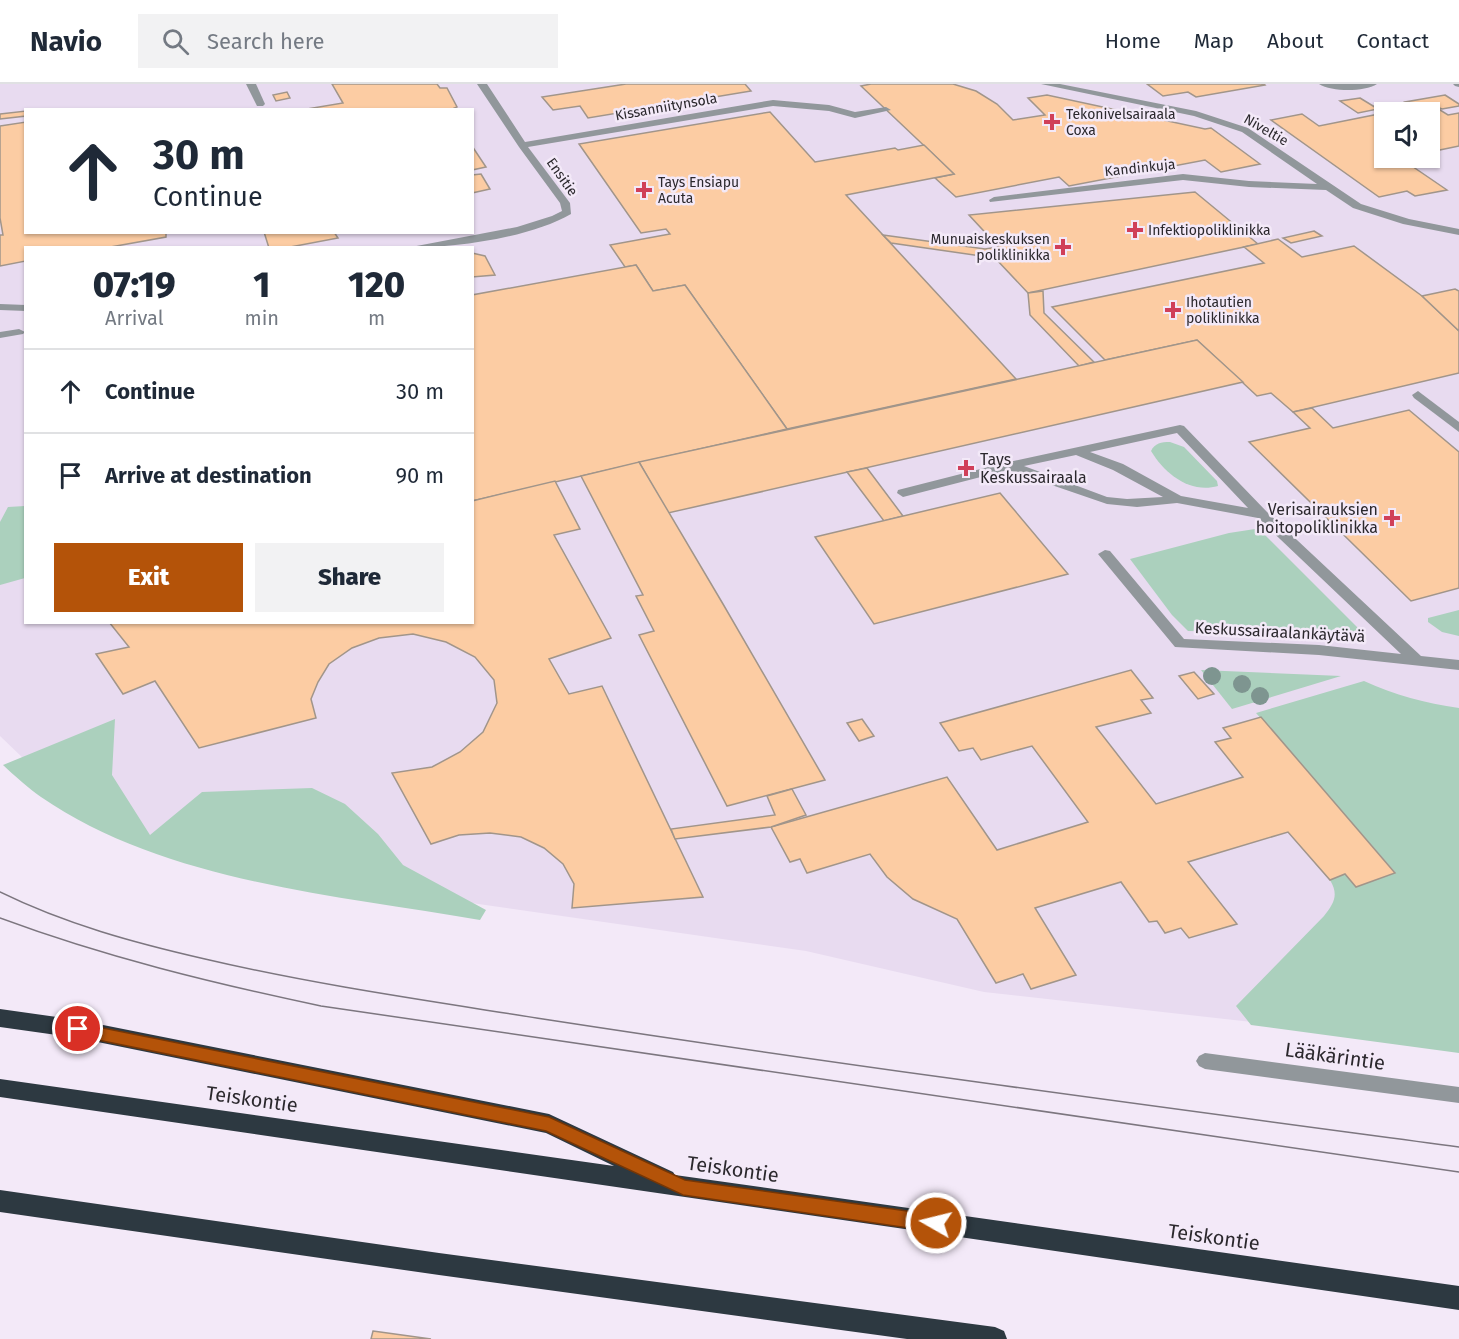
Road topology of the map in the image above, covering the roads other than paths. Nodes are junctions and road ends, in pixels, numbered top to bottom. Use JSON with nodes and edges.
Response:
{"nodes":[{"id":1,"x":251,"y":84,"type":"edge"},
{"id":2,"x":482,"y":84,"type":"edge"},
{"id":3,"x":1046,"y":84,"type":"edge"},
{"id":4,"x":1324,"y":84,"type":"edge"},
{"id":5,"x":1372,"y":84,"type":"edge"},
{"id":6,"x":260,"y":104,"type":"dead end"},
{"id":7,"x":886,"y":110,"type":"dead end"},
{"id":8,"x":522,"y":145,"type":"junction"},
{"id":9,"x":1325,"y":187,"type":"junction"},
{"id":10,"x":994,"y":200,"type":"dead end"},
{"id":11,"x":1459,"y":232,"type":"edge"},
{"id":12,"x":422,"y":246,"type":"edge"},
{"id":13,"x":0,"y":307,"type":"edge"},
{"id":14,"x":24,"y":308,"type":"edge"},
{"id":15,"x":20,"y":332,"type":"dead end"},
{"id":16,"x":0,"y":335,"type":"edge"},
{"id":17,"x":1418,"y":395,"type":"dead end"},
{"id":18,"x":1459,"y":428,"type":"edge"},
{"id":19,"x":1076,"y":451,"type":"junction"},
{"id":20,"x":1004,"y":467,"type":"junction"},
{"id":21,"x":903,"y":493,"type":"dead end"},
{"id":22,"x":1177,"y":499,"type":"junction"},
{"id":23,"x":1262,"y":515,"type":"junction"},
{"id":24,"x":1105,"y":554,"type":"dead end"},
{"id":25,"x":1416,"y":660,"type":"junction"},
{"id":26,"x":1459,"y":665,"type":"edge"},
{"id":27,"x":0,"y":1018,"type":"edge"},
{"id":28,"x":1205,"y":1060,"type":"dead end"},
{"id":29,"x":0,"y":1088,"type":"edge"},
{"id":30,"x":1459,"y":1095,"type":"edge"},
{"id":31,"x":683,"y":1187,"type":"junction"},
{"id":32,"x":0,"y":1201,"type":"edge"},
{"id":33,"x":1459,"y":1298,"type":"edge"},
{"id":34,"x":995,"y":1339,"type":"edge"}],
"edges":[{"from":1,"to":6,"type":"lane"},
{"from":2,"to":8,"type":"lane","name":"Ensitie"},
{"from":3,"to":9,"type":"lane","name":"Niveltie"},
{"from":4,"to":5,"type":"lane"},
{"from":7,"to":8,"type":"lane","name":"Kissanniitynsola"},
{"from":8,"to":12,"type":"lane","name":"Ensitie"},
{"from":9,"to":10,"type":"lane","name":"Kandinkuja"},
{"from":9,"to":11,"type":"lane","name":"Niveltie"},
{"from":13,"to":14,"type":"lane"},
{"from":15,"to":16,"type":"lane"},
{"from":17,"to":18,"type":"lane"},
{"from":19,"to":20,"type":"lane"},
{"from":19,"to":22,"type":"lane"},
{"from":19,"to":23,"type":"lane"},
{"from":20,"to":21,"type":"lane"},
{"from":20,"to":22,"type":"lane"},
{"from":22,"to":23,"type":"lane"},
{"from":23,"to":25,"type":"lane"},
{"from":24,"to":25,"type":"lane","name":"Keskussairaalankäytävä"},
{"from":25,"to":26,"type":"lane","name":"Keskussairaalankäytävä"},
{"from":27,"to":31,"type":"highway"},
{"from":28,"to":30,"type":"lane","name":"Lääkärintie"},
{"from":29,"to":31,"type":"highway","name":"Teiskontie"},
{"from":31,"to":33,"type":"highway","name":"Teiskontie"},
{"from":32,"to":34,"type":"highway"}]}
